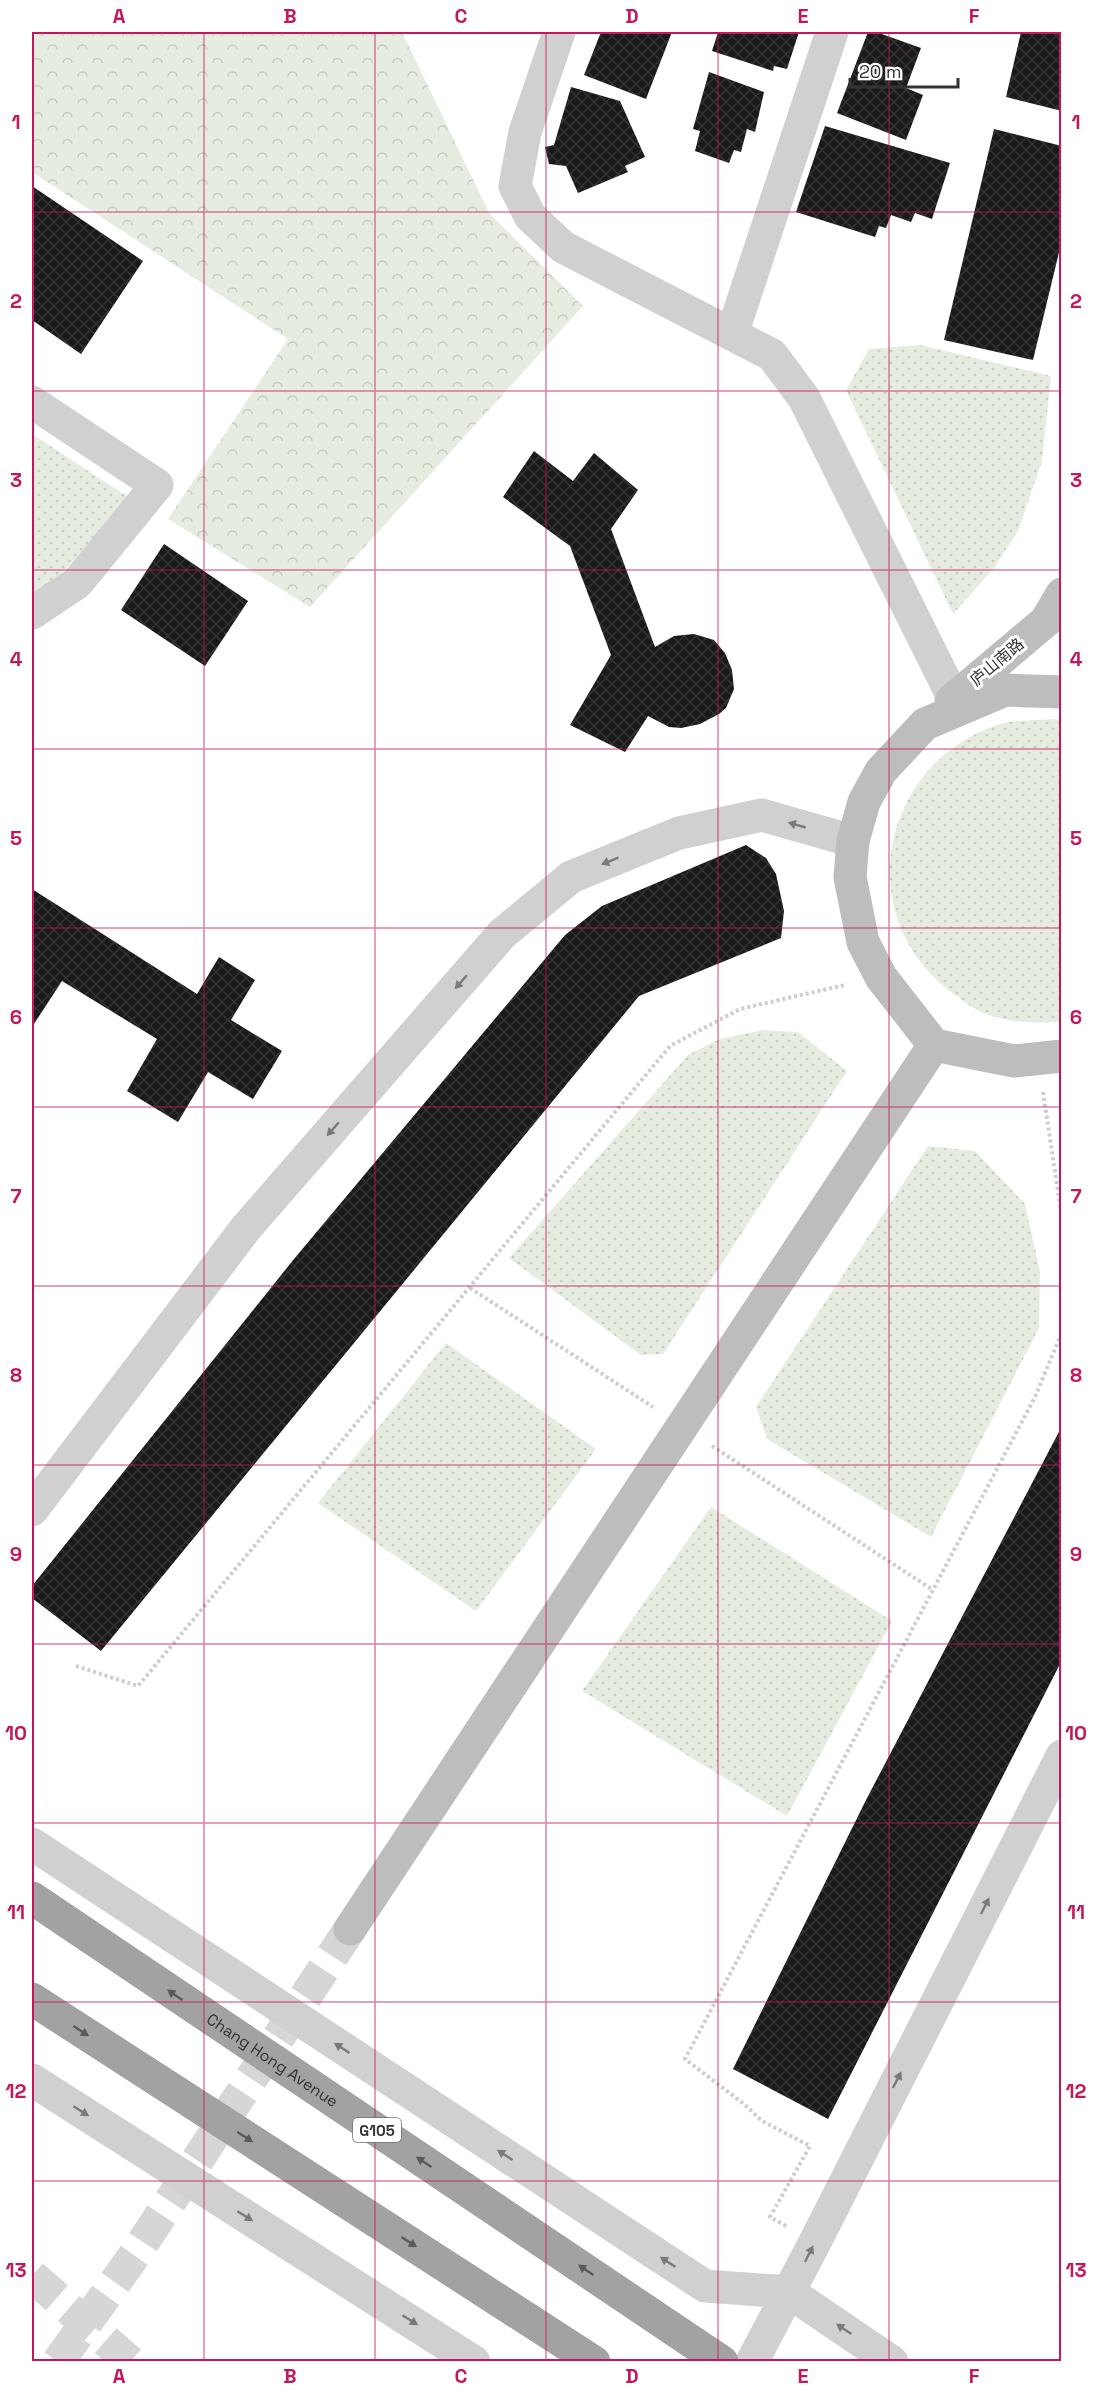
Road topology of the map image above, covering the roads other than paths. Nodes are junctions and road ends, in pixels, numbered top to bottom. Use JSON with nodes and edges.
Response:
{"nodes":[{"id":1,"x":559,"y":32,"type":"edge"},
{"id":2,"x":832,"y":32,"type":"edge"},
{"id":3,"x":732,"y":334,"type":"junction"},
{"id":4,"x":32,"y":402,"type":"edge"},
{"id":5,"x":1062,"y":594,"type":"edge"},
{"id":6,"x":32,"y":613,"type":"edge"},
{"id":7,"x":1062,"y":692,"type":"edge"},
{"id":8,"x":954,"y":699,"type":"junction"},
{"id":9,"x":925,"y":724,"type":"junction"},
{"id":10,"x":853,"y":841,"type":"junction"},
{"id":11,"x":934,"y":1045,"type":"junction"},
{"id":12,"x":1050,"y":1057,"type":"edge"},
{"id":13,"x":32,"y":1510,"type":"edge"},
{"id":14,"x":1062,"y":1756,"type":"edge"},
{"id":15,"x":32,"y":1844,"type":"edge"},
{"id":16,"x":32,"y":1898,"type":"edge"},
{"id":17,"x":350,"y":1929,"type":"tunnel mouth"},
{"id":18,"x":32,"y":1999,"type":"edge"},
{"id":19,"x":32,"y":2080,"type":"edge"},
{"id":20,"x":789,"y":2292,"type":"junction"},
{"id":21,"x":474,"y":2361,"type":"edge"},
{"id":22,"x":594,"y":2361,"type":"edge"},
{"id":23,"x":722,"y":2361,"type":"edge"},
{"id":24,"x":752,"y":2361,"type":"edge"},
{"id":25,"x":892,"y":2361,"type":"edge"}],
"edges":[{"from":1,"to":3,"type":"street"},
{"from":2,"to":3,"type":"street"},
{"from":3,"to":8,"type":"street"},
{"from":4,"to":6,"type":"street"},
{"from":5,"to":8,"type":"main road","name":"庐山南路"},
{"from":7,"to":9,"type":"main road"},
{"from":8,"to":9,"type":"main road","name":"庐山南路"},
{"from":9,"to":10,"type":"main road","name":"庐山南路"},
{"from":10,"to":11,"type":"main road","name":"庐山南路"},
{"from":10,"to":13,"type":"street","one_way":true},
{"from":11,"to":12,"type":"main road"},
{"from":11,"to":17,"type":"main road"},
{"from":20,"to":14,"type":"street","one_way":true},
{"from":20,"to":15,"type":"street","one_way":true},
{"from":23,"to":16,"type":"highway","name":"Chang Hong Avenue","number":"G105","one_way":true},
{"from":18,"to":22,"type":"highway","one_way":true},
{"from":19,"to":21,"type":"street","one_way":true},
{"from":20,"to":24,"type":"street"},
{"from":25,"to":20,"type":"street","one_way":true}]}
